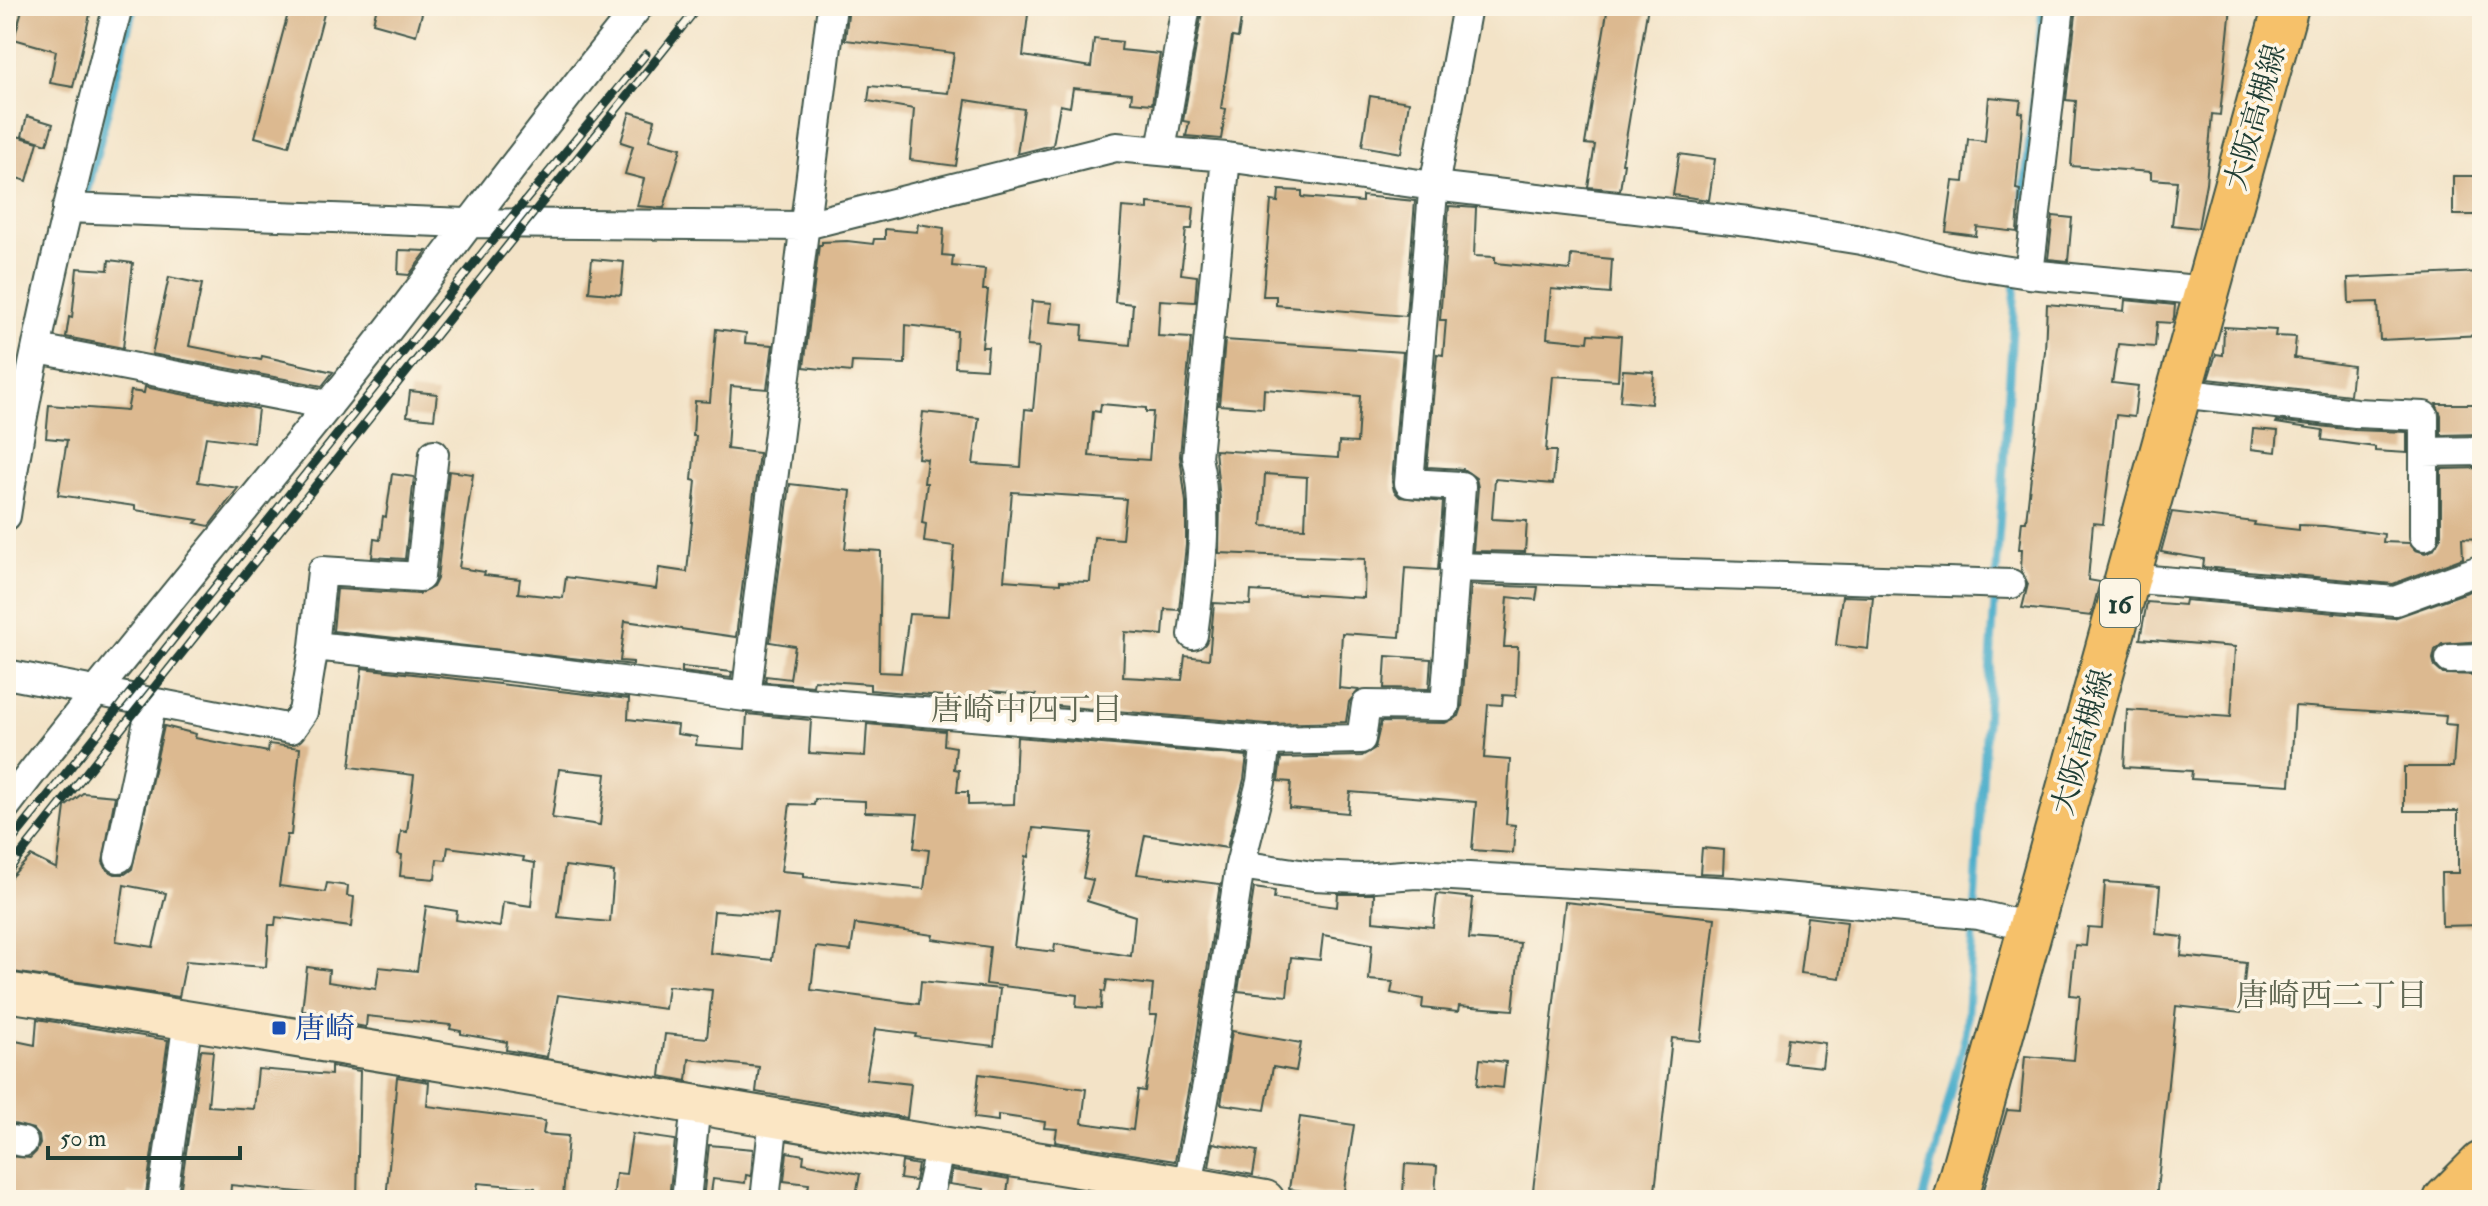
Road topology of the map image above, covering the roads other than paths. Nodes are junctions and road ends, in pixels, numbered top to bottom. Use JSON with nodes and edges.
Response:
{"nodes":[{"id":1,"x":118,"y":6,"type":"edge"},
{"id":2,"x":639,"y":6,"type":"edge"},
{"id":3,"x":832,"y":6,"type":"edge"},
{"id":4,"x":1186,"y":6,"type":"edge"},
{"id":5,"x":1467,"y":6,"type":"edge"},
{"id":6,"x":2060,"y":6,"type":"edge"},
{"id":7,"x":2286,"y":6,"type":"edge"},
{"id":8,"x":1161,"y":150,"type":"junction"},
{"id":9,"x":1226,"y":157,"type":"junction"},
{"id":10,"x":1434,"y":186,"type":"junction"},
{"id":11,"x":67,"y":208,"type":"junction"},
{"id":12,"x":467,"y":223,"type":"junction"},
{"id":13,"x":802,"y":226,"type":"junction"},
{"id":14,"x":2029,"y":274,"type":"junction"},
{"id":15,"x":2207,"y":291,"type":"junction"},
{"id":16,"x":38,"y":349,"type":"junction"},
{"id":17,"x":2179,"y":393,"type":"junction"},
{"id":18,"x":329,"y":405,"type":"junction"},
{"id":19,"x":2482,"y":451,"type":"edge"},
{"id":20,"x":2424,"y":452,"type":"junction"},
{"id":21,"x":434,"y":454,"type":"dead end"},
{"id":22,"x":6,"y":516,"type":"edge"},
{"id":23,"x":2424,"y":536,"type":"dead end"},
{"id":24,"x":1454,"y":567,"type":"junction"},
{"id":25,"x":2482,"y":569,"type":"edge"},
{"id":26,"x":2127,"y":578,"type":"junction"},
{"id":27,"x":2011,"y":584,"type":"dead end"},
{"id":28,"x":1193,"y":635,"type":"dead end"},
{"id":29,"x":314,"y":646,"type":"junction"},
{"id":30,"x":2482,"y":658,"type":"edge"},
{"id":31,"x":2450,"y":659,"type":"dead end"},
{"id":32,"x":6,"y":674,"type":"edge"},
{"id":33,"x":94,"y":691,"type":"junction"},
{"id":34,"x":746,"y":697,"type":"junction"},
{"id":35,"x":152,"y":702,"type":"junction"},
{"id":36,"x":1266,"y":741,"type":"junction"},
{"id":37,"x":6,"y":806,"type":"edge"},
{"id":38,"x":119,"y":858,"type":"dead end"},
{"id":39,"x":1240,"y":865,"type":"junction"},
{"id":40,"x":2030,"y":927,"type":"junction"},
{"id":41,"x":6,"y":992,"type":"edge"},
{"id":42,"x":188,"y":1020,"type":"junction"},
{"id":43,"x":696,"y":1104,"type":"junction"},
{"id":44,"x":774,"y":1118,"type":"junction"},
{"id":45,"x":940,"y":1146,"type":"junction"},
{"id":46,"x":2482,"y":1164,"type":"edge"},
{"id":47,"x":1188,"y":1185,"type":"junction"},
{"id":48,"x":162,"y":1200,"type":"edge"},
{"id":49,"x":686,"y":1200,"type":"edge"},
{"id":50,"x":765,"y":1200,"type":"edge"},
{"id":51,"x":928,"y":1200,"type":"edge"},
{"id":52,"x":1265,"y":1200,"type":"edge"},
{"id":53,"x":1955,"y":1200,"type":"edge"},
{"id":54,"x":2446,"y":1200,"type":"edge"}],
"edges":[{"from":1,"to":11,"type":"street"},
{"from":2,"to":12,"type":"street"},
{"from":3,"to":13,"type":"street"},
{"from":4,"to":8,"type":"street"},
{"from":5,"to":10,"type":"street"},
{"from":6,"to":14,"type":"street"},
{"from":7,"to":15,"type":"main road","name":"大阪高槻線","number":"16"},
{"from":8,"to":9,"type":"street"},
{"from":8,"to":13,"type":"street"},
{"from":9,"to":10,"type":"street"},
{"from":9,"to":28,"type":"street"},
{"from":10,"to":14,"type":"street"},
{"from":10,"to":24,"type":"street"},
{"from":11,"to":12,"type":"street"},
{"from":11,"to":16,"type":"street"},
{"from":12,"to":13,"type":"street"},
{"from":12,"to":18,"type":"street"},
{"from":13,"to":34,"type":"street"},
{"from":14,"to":15,"type":"street"},
{"from":15,"to":17,"type":"main road","name":"大阪高槻線","number":"16"},
{"from":16,"to":18,"type":"street"},
{"from":16,"to":22,"type":"street"},
{"from":17,"to":20,"type":"street"},
{"from":17,"to":26,"type":"main road","name":"大阪高槻線","number":"16"},
{"from":18,"to":33,"type":"street"},
{"from":19,"to":20,"type":"street"},
{"from":20,"to":23,"type":"street"},
{"from":21,"to":29,"type":"street"},
{"from":24,"to":27,"type":"street"},
{"from":24,"to":36,"type":"street"},
{"from":25,"to":26,"type":"street"},
{"from":26,"to":40,"type":"main road","name":"大阪高槻線","number":"16"},
{"from":29,"to":34,"type":"street"},
{"from":29,"to":35,"type":"street"},
{"from":30,"to":31,"type":"street"},
{"from":32,"to":33,"type":"street"},
{"from":33,"to":35,"type":"street"},
{"from":33,"to":37,"type":"street"},
{"from":34,"to":36,"type":"street"},
{"from":35,"to":38,"type":"street"},
{"from":36,"to":39,"type":"street"},
{"from":39,"to":40,"type":"street"},
{"from":39,"to":47,"type":"street"},
{"from":40,"to":53,"type":"main road","name":"大阪高槻線","number":"16"},
{"from":41,"to":42,"type":"street"},
{"from":42,"to":43,"type":"street"},
{"from":42,"to":48,"type":"street"},
{"from":43,"to":44,"type":"street"},
{"from":43,"to":49,"type":"street"},
{"from":44,"to":45,"type":"street"},
{"from":44,"to":50,"type":"street"},
{"from":45,"to":47,"type":"street"},
{"from":45,"to":51,"type":"street"},
{"from":46,"to":54,"type":"main road"},
{"from":47,"to":52,"type":"street"}]}
